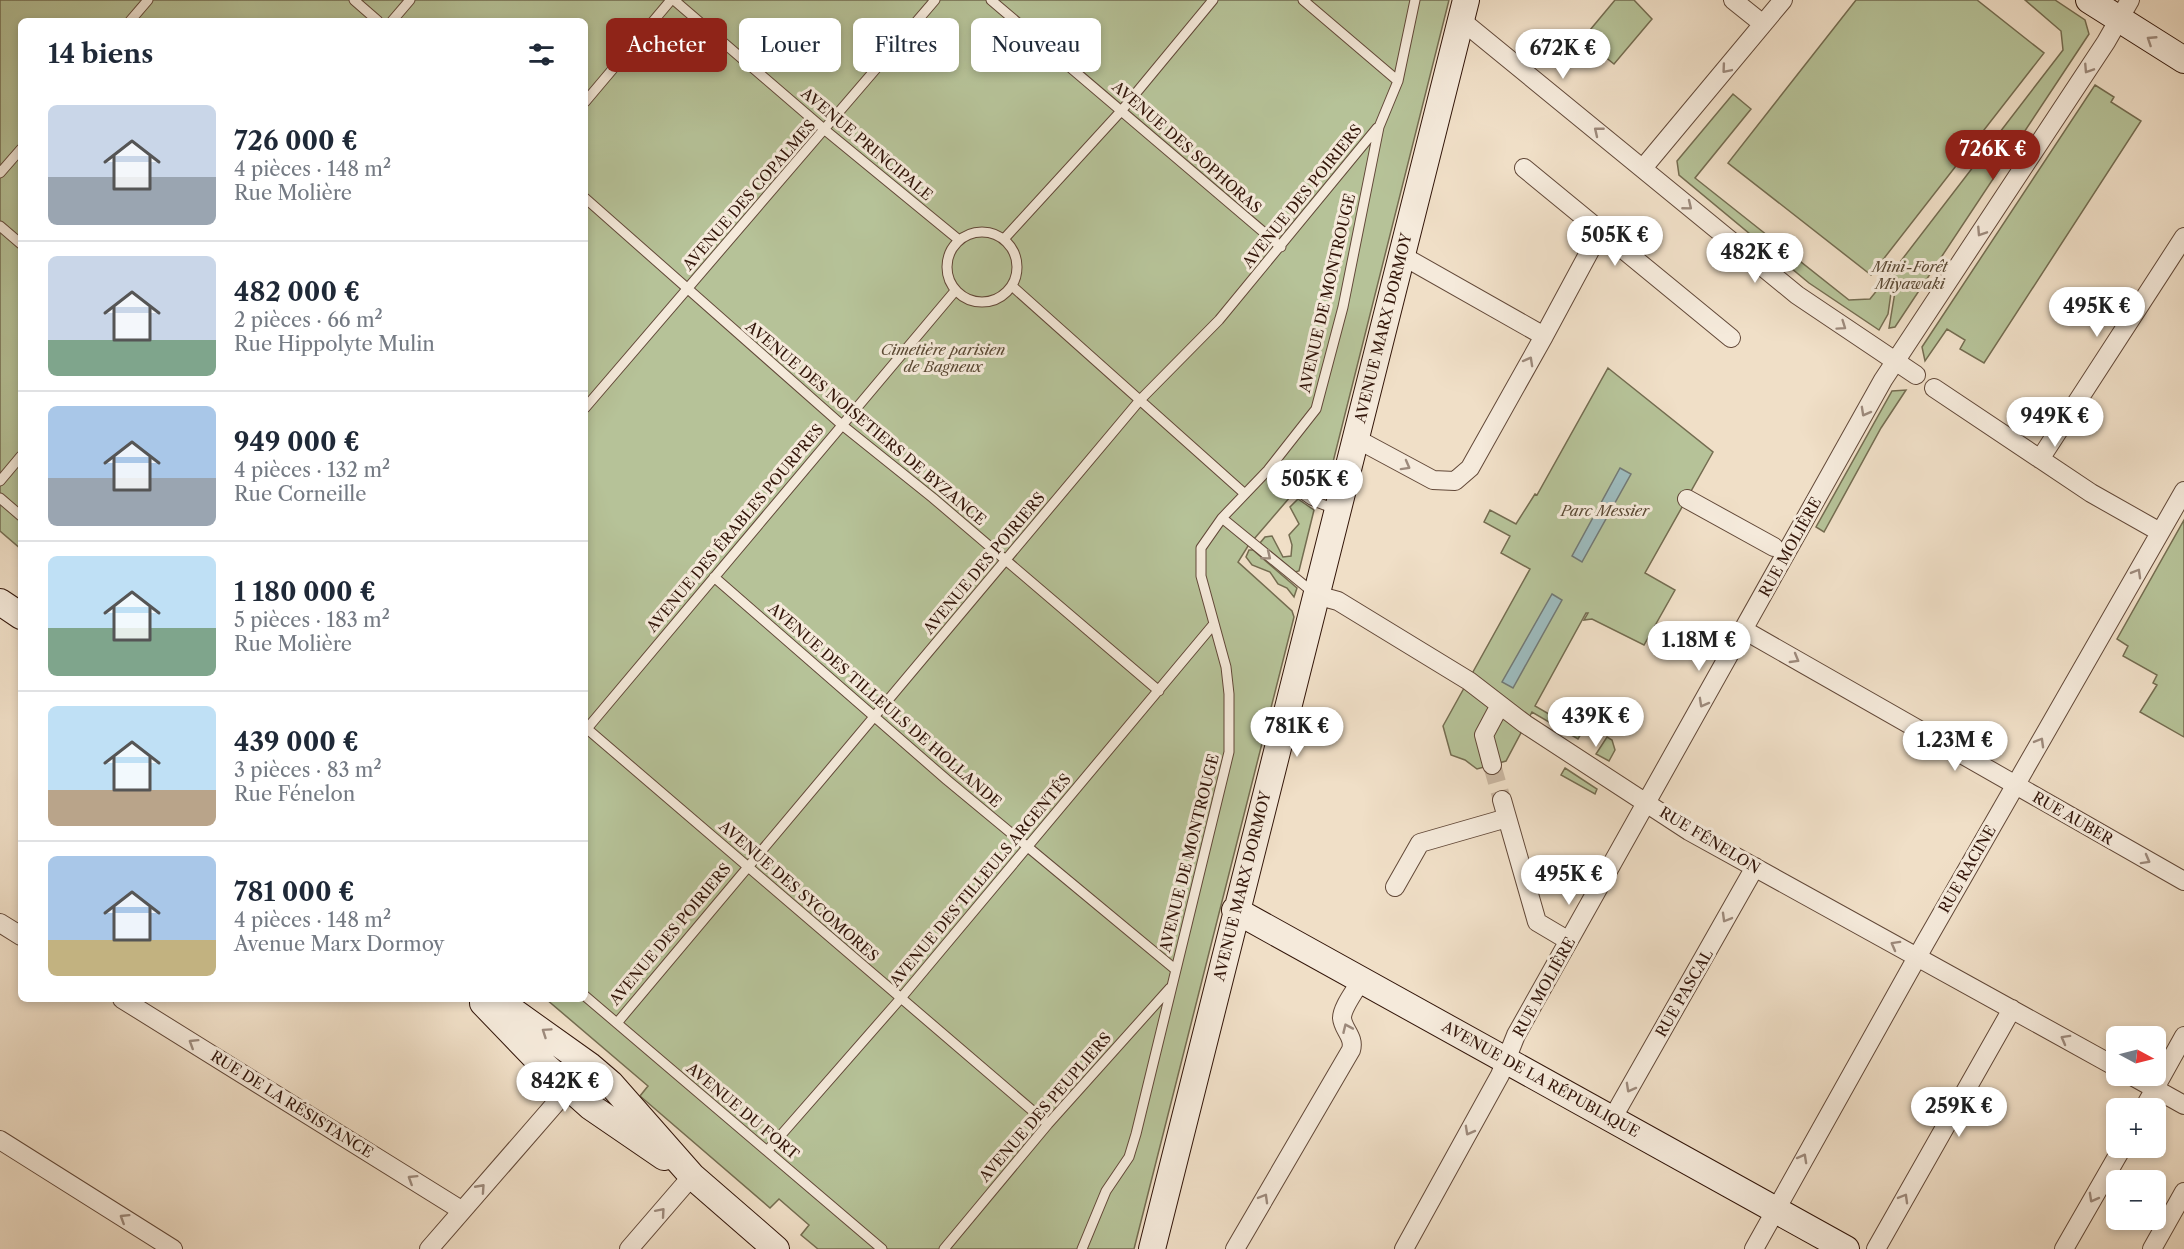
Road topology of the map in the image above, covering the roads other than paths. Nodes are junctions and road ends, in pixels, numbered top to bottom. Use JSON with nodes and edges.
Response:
{"nodes":[{"id":1,"x":148,"y":0,"type":"edge"},
{"id":2,"x":354,"y":0,"type":"edge"},
{"id":3,"x":410,"y":0,"type":"edge"},
{"id":4,"x":673,"y":0,"type":"edge"},
{"id":5,"x":935,"y":0,"type":"edge"},
{"id":6,"x":992,"y":0,"type":"edge"},
{"id":7,"x":1213,"y":0,"type":"edge"},
{"id":8,"x":1303,"y":0,"type":"edge"},
{"id":9,"x":1415,"y":0,"type":"edge"},
{"id":10,"x":1733,"y":0,"type":"edge"},
{"id":11,"x":1783,"y":0,"type":"edge"},
{"id":12,"x":2089,"y":0,"type":"edge"},
{"id":13,"x":1463,"y":10,"type":"edge"},
{"id":14,"x":2125,"y":10,"type":"edge"},
{"id":15,"x":133,"y":18,"type":"edge"},
{"id":16,"x":375,"y":18,"type":"edge"},
{"id":17,"x":395,"y":18,"type":"edge"},
{"id":18,"x":1763,"y":24,"type":"junction"},
{"id":19,"x":2184,"y":60,"type":"edge"},
{"id":20,"x":1398,"y":81,"type":"junction"},
{"id":21,"x":588,"y":99,"type":"edge"},
{"id":22,"x":1122,"y":110,"type":"junction"},
{"id":23,"x":1379,"y":127,"type":"junction"},
{"id":24,"x":825,"y":130,"type":"junction"},
{"id":25,"x":18,"y":152,"type":"edge"},
{"id":26,"x":1524,"y":168,"type":"dead end"},
{"id":27,"x":1644,"y":168,"type":"junction"},
{"id":28,"x":0,"y":173,"type":"edge"},
{"id":29,"x":588,"y":201,"type":"edge"},
{"id":30,"x":0,"y":226,"type":"edge"},
{"id":31,"x":1600,"y":232,"type":"junction"},
{"id":32,"x":2184,"y":237,"type":"edge"},
{"id":33,"x":1004,"y":239,"type":"junction"},
{"id":34,"x":959,"y":240,"type":"junction"},
{"id":35,"x":18,"y":241,"type":"edge"},
{"id":36,"x":1281,"y":247,"type":"junction"},
{"id":37,"x":1401,"y":255,"type":"junction"},
{"id":38,"x":1012,"y":286,"type":"junction"},
{"id":39,"x":687,"y":289,"type":"junction"},
{"id":40,"x":955,"y":291,"type":"junction"},
{"id":41,"x":1544,"y":336,"type":"junction"},
{"id":42,"x":1731,"y":338,"type":"dead end"},
{"id":43,"x":1895,"y":362,"type":"junction"},
{"id":44,"x":1916,"y":375,"type":"dead end"},
{"id":45,"x":1934,"y":388,"type":"dead end"},
{"id":46,"x":1140,"y":400,"type":"junction"},
{"id":47,"x":588,"y":404,"type":"edge"},
{"id":48,"x":842,"y":425,"type":"junction"},
{"id":49,"x":1354,"y":438,"type":"junction"},
{"id":50,"x":2040,"y":459,"type":"junction"},
{"id":51,"x":18,"y":460,"type":"edge"},
{"id":52,"x":1268,"y":470,"type":"junction"},
{"id":53,"x":0,"y":481,"type":"edge"},
{"id":54,"x":2184,"y":490,"type":"edge"},
{"id":55,"x":1245,"y":494,"type":"junction"},
{"id":56,"x":0,"y":498,"type":"edge"},
{"id":57,"x":1687,"y":500,"type":"dead end"},
{"id":58,"x":1337,"y":510,"type":"junction"},
{"id":59,"x":18,"y":513,"type":"edge"},
{"id":60,"x":1222,"y":518,"type":"junction"},
{"id":61,"x":2160,"y":532,"type":"junction"},
{"id":62,"x":1774,"y":547,"type":"dead end"},
{"id":63,"x":1005,"y":562,"type":"junction"},
{"id":64,"x":714,"y":577,"type":"junction"},
{"id":65,"x":5,"y":594,"type":"edge"},
{"id":66,"x":1316,"y":595,"type":"junction"},
{"id":67,"x":18,"y":612,"type":"edge"},
{"id":68,"x":1213,"y":625,"type":"junction"},
{"id":69,"x":1744,"y":630,"type":"junction"},
{"id":70,"x":1159,"y":691,"type":"junction"},
{"id":71,"x":1500,"y":705,"type":"junction"},
{"id":72,"x":873,"y":716,"type":"junction"},
{"id":73,"x":588,"y":727,"type":"edge"},
{"id":74,"x":588,"y":731,"type":"edge"},
{"id":75,"x":1492,"y":765,"type":"tunnel mouth"},
{"id":76,"x":2015,"y":785,"type":"junction"},
{"id":77,"x":1502,"y":800,"type":"tunnel mouth"},
{"id":78,"x":1647,"y":802,"type":"junction"},
{"id":79,"x":1507,"y":818,"type":"junction"},
{"id":80,"x":1028,"y":846,"type":"junction"},
{"id":81,"x":746,"y":866,"type":"junction"},
{"id":82,"x":1755,"y":867,"type":"junction"},
{"id":83,"x":2184,"y":881,"type":"edge"},
{"id":84,"x":1395,"y":887,"type":"dead end"},
{"id":85,"x":1235,"y":910,"type":"junction"},
{"id":86,"x":0,"y":923,"type":"edge"},
{"id":87,"x":18,"y":934,"type":"edge"},
{"id":88,"x":1567,"y":939,"type":"junction"},
{"id":89,"x":1917,"y":957,"type":"junction"},
{"id":90,"x":1176,"y":970,"type":"junction"},
{"id":91,"x":1361,"y":980,"type":"junction"},
{"id":92,"x":1172,"y":986,"type":"junction"},
{"id":93,"x":901,"y":998,"type":"junction"},
{"id":94,"x":588,"y":999,"type":"edge"},
{"id":95,"x":127,"y":1002,"type":"edge"},
{"id":96,"x":483,"y":1002,"type":"edge"},
{"id":97,"x":499,"y":1002,"type":"edge"},
{"id":98,"x":2012,"y":1009,"type":"junction"},
{"id":99,"x":617,"y":1023,"type":"junction"},
{"id":100,"x":2184,"y":1036,"type":"edge"},
{"id":101,"x":1506,"y":1059,"type":"junction"},
{"id":102,"x":2106,"y":1061,"type":"edge"},
{"id":103,"x":580,"y":1078,"type":"junction"},
{"id":104,"x":2149,"y":1086,"type":"edge"},
{"id":105,"x":2154,"y":1089,"type":"junction"},
{"id":106,"x":2149,"y":1098,"type":"edge"},
{"id":107,"x":2184,"y":1105,"type":"edge"},
{"id":108,"x":1612,"y":1119,"type":"junction"},
{"id":109,"x":1048,"y":1124,"type":"junction"},
{"id":110,"x":0,"y":1140,"type":"edge"},
{"id":111,"x":767,"y":1151,"type":"junction"},
{"id":112,"x":2116,"y":1158,"type":"edge"},
{"id":113,"x":692,"y":1176,"type":"junction"},
{"id":114,"x":2184,"y":1192,"type":"edge"},
{"id":115,"x":1774,"y":1209,"type":"junction"},
{"id":116,"x":461,"y":1210,"type":"junction"},
{"id":117,"x":173,"y":1249,"type":"edge"},
{"id":118,"x":429,"y":1249,"type":"edge"},
{"id":119,"x":629,"y":1249,"type":"edge"},
{"id":120,"x":776,"y":1249,"type":"edge"},
{"id":121,"x":882,"y":1249,"type":"edge"},
{"id":122,"x":944,"y":1249,"type":"edge"},
{"id":123,"x":1082,"y":1249,"type":"edge"},
{"id":124,"x":1152,"y":1249,"type":"edge"},
{"id":125,"x":1235,"y":1249,"type":"edge"},
{"id":126,"x":1404,"y":1249,"type":"edge"},
{"id":127,"x":1754,"y":1249,"type":"edge"},
{"id":128,"x":1846,"y":1249,"type":"edge"},
{"id":129,"x":1876,"y":1249,"type":"edge"},
{"id":130,"x":2064,"y":1249,"type":"edge"},
{"id":131,"x":2152,"y":1249,"type":"edge"}],
"edges":[{"from":1,"to":15,"type":"lane"},
{"from":2,"to":16,"type":"lane"},
{"from":3,"to":17,"type":"lane"},
{"from":4,"to":21,"type":"lane"},
{"from":4,"to":24,"type":"lane","name":"AVENUE PRINCIPALE"},
{"from":5,"to":24,"type":"lane","name":"AVENUE DES COPALMES"},
{"from":6,"to":22,"type":"lane","name":"AVENUE DES SOPHORAS"},
{"from":7,"to":22,"type":"lane"},
{"from":8,"to":20,"type":"lane"},
{"from":9,"to":20,"type":"lane","name":"AVENUE DE MONTROUGE"},
{"from":10,"to":18,"type":"street"},
{"from":11,"to":18,"type":"street"},
{"from":12,"to":14,"type":"main road"},
{"from":27,"to":13,"type":"street","one_way":true},
{"from":13,"to":37,"type":"main road","name":"AVENUE MARX DORMOY"},
{"from":19,"to":14,"type":"main road","one_way":true},
{"from":14,"to":43,"type":"street","name":"RUE MOLIÈRE","one_way":true},
{"from":18,"to":27,"type":"street","one_way":true},
{"from":20,"to":23,"type":"lane","name":"AVENUE DE MONTROUGE"},
{"from":22,"to":33,"type":"lane"},
{"from":22,"to":36,"type":"lane","name":"AVENUE DES SOPHORAS"},
{"from":23,"to":36,"type":"lane","name":"AVENUE DES POIRIERS"},
{"from":23,"to":52,"type":"lane","name":"AVENUE DE MONTROUGE"},
{"from":24,"to":34,"type":"lane","name":"AVENUE PRINCIPALE"},
{"from":24,"to":39,"type":"lane","name":"AVENUE DES COPALMES"},
{"from":25,"to":28,"type":"lane"},
{"from":26,"to":31,"type":"street"},
{"from":27,"to":43,"type":"street","one_way":true},
{"from":29,"to":39,"type":"lane","name":"AVENUE DES NOISETIERS DE BYZANCE"},
{"from":30,"to":35,"type":"lane"},
{"from":31,"to":41,"type":"street"},
{"from":31,"to":42,"type":"street"},
{"from":32,"to":50,"type":"street"},
{"from":33,"to":34,"type":"lane"},
{"from":33,"to":38,"type":"lane"},
{"from":34,"to":40,"type":"lane"},
{"from":36,"to":46,"type":"lane","name":"AVENUE DES POIRIERS"},
{"from":37,"to":41,"type":"street"},
{"from":37,"to":49,"type":"main road","name":"AVENUE MARX DORMOY"},
{"from":38,"to":40,"type":"lane"},
{"from":38,"to":46,"type":"lane"},
{"from":39,"to":47,"type":"lane","name":"AVENUE DES COPALMES"},
{"from":39,"to":48,"type":"lane","name":"AVENUE DES NOISETIERS DE BYZANCE"},
{"from":40,"to":48,"type":"lane","name":"AVENUE DES ÉRABLES POURPRES"},
{"from":49,"to":41,"type":"street","one_way":true},
{"from":43,"to":44,"type":"street"},
{"from":43,"to":69,"type":"street","name":"RUE MOLIÈRE","one_way":true},
{"from":45,"to":50,"type":"street"},
{"from":46,"to":55,"type":"lane"},
{"from":46,"to":63,"type":"lane","name":"AVENUE DES POIRIERS"},
{"from":48,"to":63,"type":"lane","name":"AVENUE DES NOISETIERS DE BYZANCE"},
{"from":48,"to":64,"type":"lane","name":"AVENUE DES ÉRABLES POURPRES"},
{"from":49,"to":58,"type":"main road","name":"AVENUE MARX DORMOY"},
{"from":50,"to":61,"type":"street"},
{"from":51,"to":53,"type":"lane"},
{"from":52,"to":55,"type":"lane","name":"AVENUE DE MONTROUGE"},
{"from":52,"to":58,"type":"lane"},
{"from":54,"to":61,"type":"street","name":"RUE RACINE"},
{"from":55,"to":60,"type":"lane","name":"AVENUE DE MONTROUGE"},
{"from":56,"to":59,"type":"lane"},
{"from":57,"to":62,"type":"street"},
{"from":58,"to":66,"type":"main road","name":"AVENUE MARX DORMOY"},
{"from":60,"to":66,"type":"lane","one_way":true},
{"from":60,"to":68,"type":"lane","name":"AVENUE DE MONTROUGE"},
{"from":76,"to":61,"type":"street","name":"RUE RACINE","one_way":true},
{"from":63,"to":70,"type":"lane","name":"AVENUE DES NOISETIERS DE BYZANCE"},
{"from":63,"to":72,"type":"lane","name":"AVENUE DES POIRIERS"},
{"from":64,"to":72,"type":"lane","name":"AVENUE DES TILLEULS DE HOLLANDE"},
{"from":64,"to":73,"type":"lane","name":"AVENUE DES ÉRABLES POURPRES"},
{"from":65,"to":67,"type":"main road"},
{"from":66,"to":71,"type":"street","name":"RUE FÉNELON"},
{"from":66,"to":85,"type":"main road","name":"AVENUE MARX DORMOY"},
{"from":68,"to":70,"type":"lane","name":"AVENUE DES TILLEULS ARGENTÉS"},
{"from":68,"to":90,"type":"lane","name":"AVENUE DE MONTROUGE"},
{"from":69,"to":76,"type":"street","name":"RUE AUBER","one_way":true},
{"from":69,"to":78,"type":"street","name":"RUE MOLIÈRE","one_way":true},
{"from":70,"to":80,"type":"lane","name":"AVENUE DES TILLEULS ARGENTÉS"},
{"from":71,"to":75,"type":"street"},
{"from":71,"to":78,"type":"street","name":"RUE FÉNELON"},
{"from":72,"to":80,"type":"lane","name":"AVENUE DES TILLEULS DE HOLLANDE"},
{"from":72,"to":81,"type":"lane","name":"AVENUE DES POIRIERS"},
{"from":74,"to":81,"type":"lane","name":"AVENUE DES SYCOMORES"},
{"from":76,"to":83,"type":"street","name":"RUE AUBER","one_way":true},
{"from":76,"to":89,"type":"street","name":"RUE RACINE"},
{"from":77,"to":79,"type":"street"},
{"from":78,"to":82,"type":"street","name":"RUE FÉNELON"},
{"from":78,"to":88,"type":"street","name":"RUE MOLIÈRE"},
{"from":79,"to":84,"type":"street"},
{"from":79,"to":88,"type":"street"},
{"from":80,"to":90,"type":"lane","name":"AVENUE DES TILLEULS DE HOLLANDE"},
{"from":80,"to":93,"type":"lane","name":"AVENUE DES TILLEULS ARGENTÉS"},
{"from":81,"to":93,"type":"lane","name":"AVENUE DES SYCOMORES"},
{"from":81,"to":99,"type":"lane","name":"AVENUE DES POIRIERS"},
{"from":89,"to":82,"type":"street","name":"RUE FÉNELON","one_way":true},
{"from":82,"to":108,"type":"street","name":"RUE PASCAL","one_way":true},
{"from":85,"to":91,"type":"main road","name":"AVENUE DE LA RÉPUBLIQUE"},
{"from":85,"to":124,"type":"main road","name":"AVENUE MARX DORMOY"},
{"from":86,"to":87,"type":"street"},
{"from":88,"to":101,"type":"street","name":"RUE MOLIÈRE"},
{"from":89,"to":98,"type":"street","name":"RUE FÉNELON"},
{"from":115,"to":89,"type":"street","name":"RUE RACINE","one_way":true},
{"from":90,"to":92,"type":"lane","name":"AVENUE DE MONTROUGE"},
{"from":91,"to":101,"type":"main road","name":"AVENUE DE LA RÉPUBLIQUE"},
{"from":125,"to":91,"type":"street","one_way":true},
{"from":92,"to":109,"type":"lane","name":"AVENUE DES PEUPLIERS"},
{"from":92,"to":123,"type":"lane","name":"AVENUE DE MONTROUGE"},
{"from":93,"to":109,"type":"lane","name":"AVENUE DES SYCOMORES"},
{"from":93,"to":111,"type":"lane","name":"AVENUE DES TILLEULS ARGENTÉS"},
{"from":94,"to":99,"type":"lane","name":"AVENUE DU FORT"},
{"from":116,"to":95,"type":"street","name":"RUE DE LA RÉSISTANCE","one_way":true},
{"from":96,"to":103,"type":"main road"},
{"from":103,"to":97,"type":"main road","one_way":true},
{"from":102,"to":98,"type":"street","name":"RUE FÉNELON","one_way":true},
{"from":129,"to":98,"type":"street","one_way":true},
{"from":99,"to":111,"type":"lane","name":"AVENUE DU FORT"},
{"from":100,"to":105,"type":"street"},
{"from":101,"to":108,"type":"main road","name":"AVENUE DE LA RÉPUBLIQUE"},
{"from":101,"to":126,"type":"street","name":"RUE MOLIÈRE","one_way":true},
{"from":103,"to":113,"type":"main road"},
{"from":116,"to":103,"type":"street","one_way":true},
{"from":104,"to":105,"type":"street"},
{"from":105,"to":106,"type":"street"},
{"from":105,"to":107,"type":"street"},
{"from":108,"to":115,"type":"main road","name":"AVENUE DE LA RÉPUBLIQUE"},
{"from":109,"to":122,"type":"lane","name":"AVENUE DES PEUPLIERS"},
{"from":117,"to":110,"type":"street","one_way":true},
{"from":111,"to":121,"type":"lane","name":"AVENUE DU FORT"},
{"from":112,"to":130,"type":"street","one_way":true},
{"from":119,"to":113,"type":"street","one_way":true},
{"from":113,"to":120,"type":"main road"},
{"from":114,"to":131,"type":"street"},
{"from":115,"to":127,"type":"street","name":"RUE RACINE"},
{"from":115,"to":128,"type":"main road","name":"AVENUE DE LA RÉPUBLIQUE"},
{"from":116,"to":118,"type":"street"}]}
